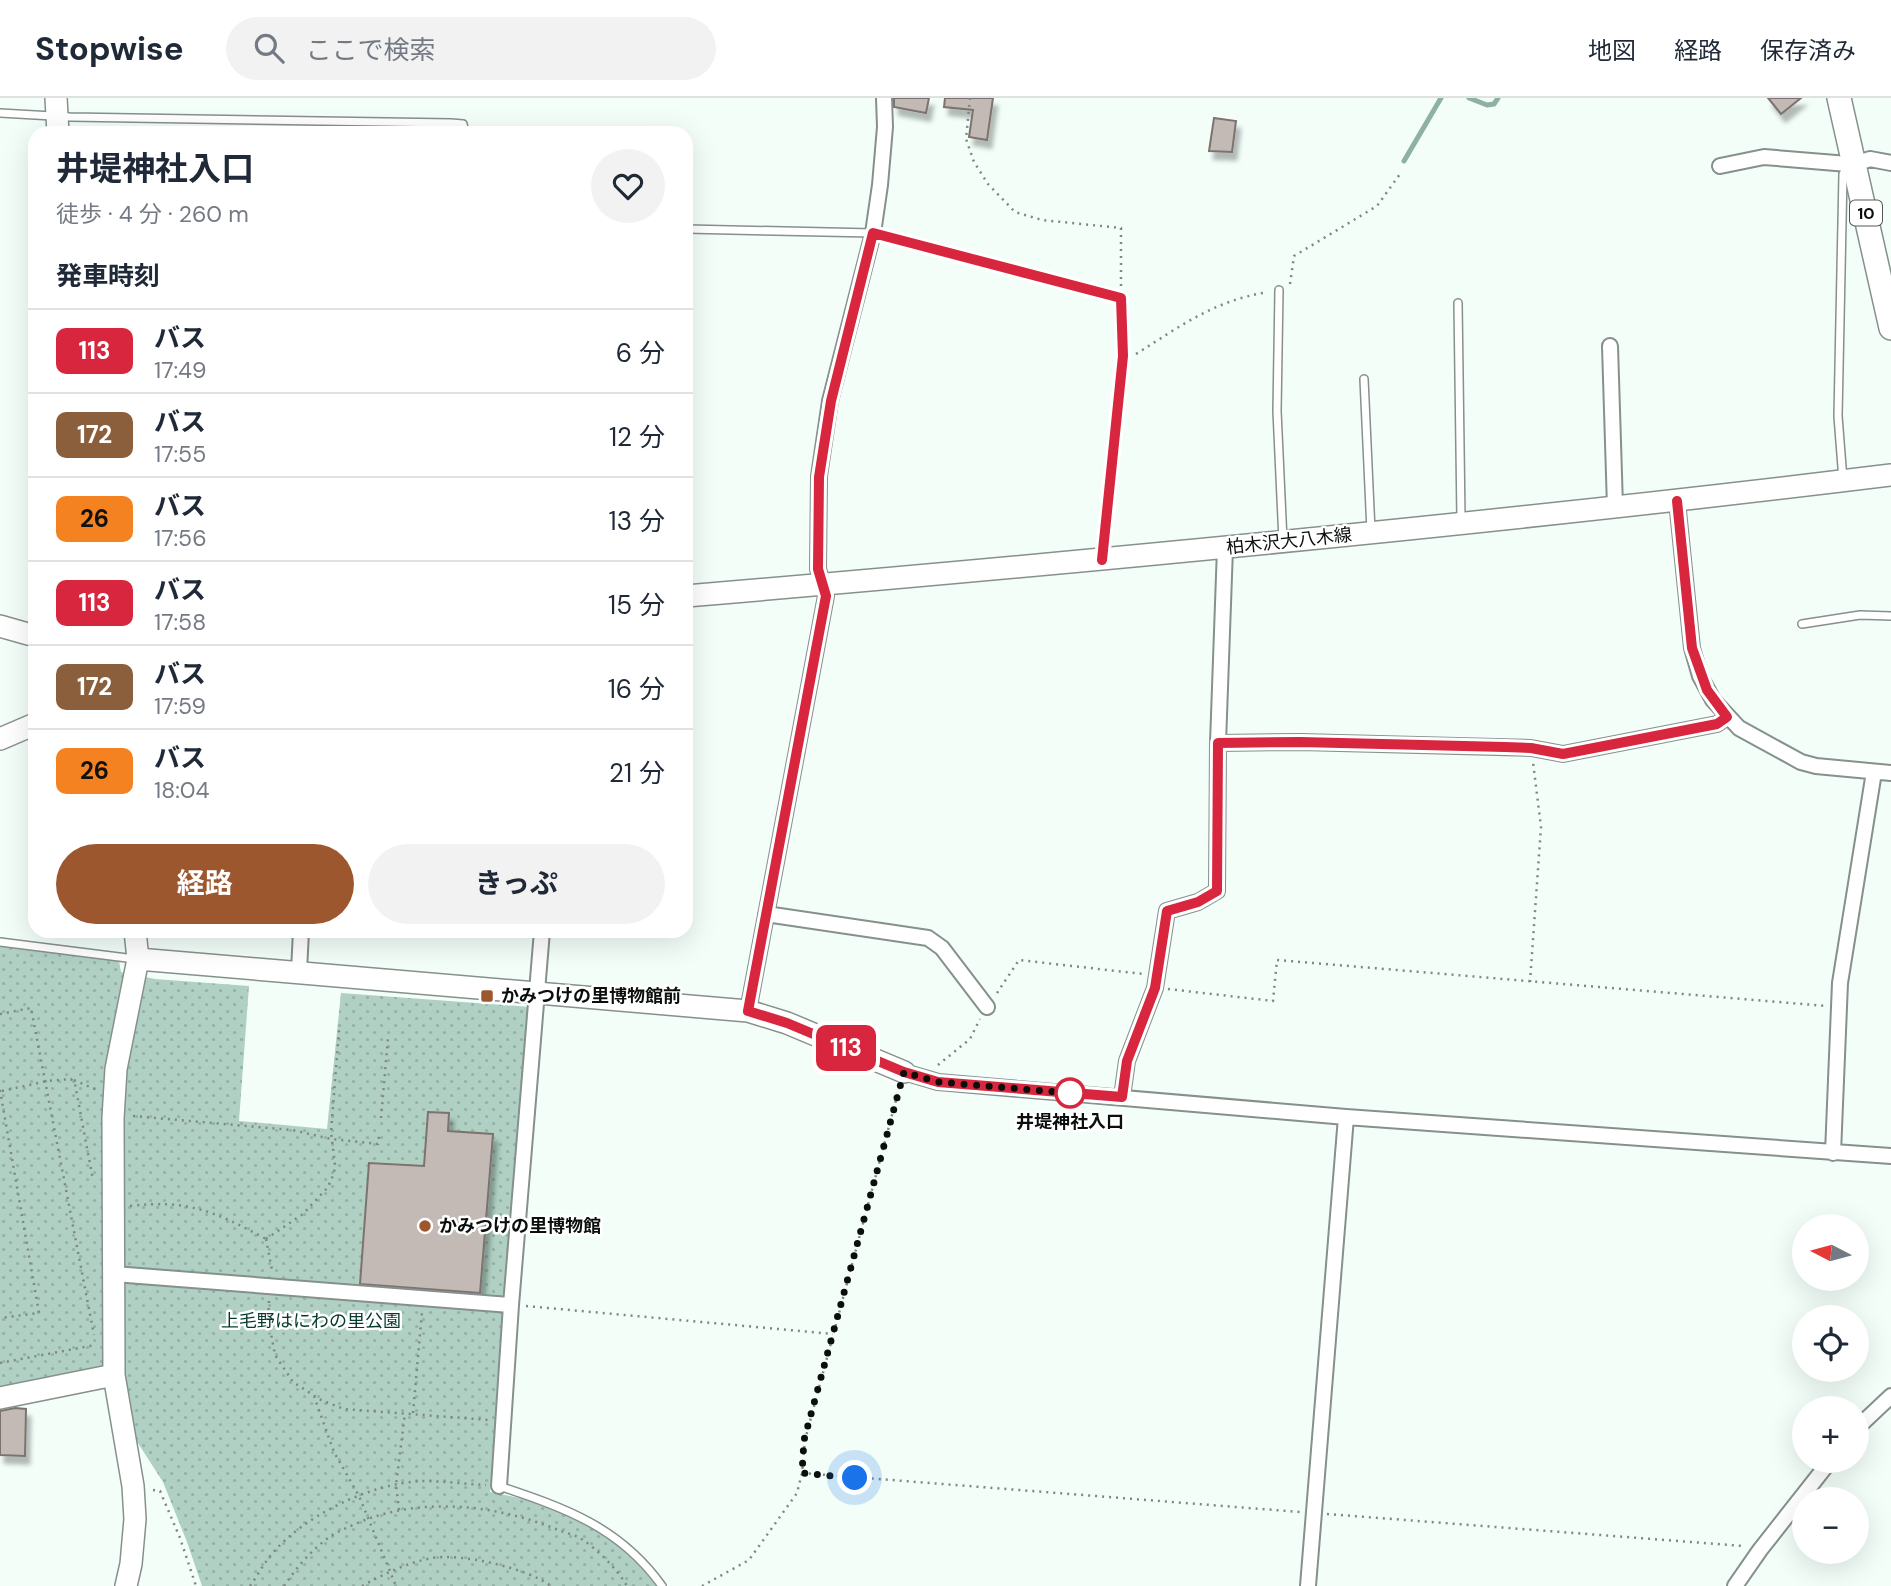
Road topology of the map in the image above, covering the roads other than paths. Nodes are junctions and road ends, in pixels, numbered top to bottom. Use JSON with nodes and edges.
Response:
{"nodes":[{"id":1,"x":884,"y":98,"type":"edge"},
{"id":2,"x":1839,"y":98,"type":"edge"},
{"id":3,"x":0,"y":113,"type":"edge"},
{"id":4,"x":57,"y":115,"type":"edge"},
{"id":5,"x":464,"y":126,"type":"edge"},
{"id":6,"x":1891,"y":163,"type":"edge"},
{"id":7,"x":1852,"y":164,"type":"junction"},
{"id":8,"x":1720,"y":166,"type":"dead end"},
{"id":9,"x":693,"y":229,"type":"edge"},
{"id":10,"x":873,"y":233,"type":"junction"},
{"id":11,"x":1279,"y":290,"type":"road end"},
{"id":12,"x":1458,"y":303,"type":"dead end"},
{"id":13,"x":1890,"y":321,"type":"edge"},
{"id":14,"x":1610,"y":346,"type":"dead end"},
{"id":15,"x":1364,"y":379,"type":"dead end"},
{"id":16,"x":1891,"y":475,"type":"edge"},
{"id":17,"x":1843,"y":481,"type":"junction"},
{"id":18,"x":1677,"y":501,"type":"junction"},
{"id":19,"x":1615,"y":508,"type":"junction"},
{"id":20,"x":1461,"y":524,"type":"junction"},
{"id":21,"x":1371,"y":532,"type":"junction"},
{"id":22,"x":1283,"y":541,"type":"junction"},
{"id":23,"x":1225,"y":548,"type":"junction"},
{"id":24,"x":1102,"y":560,"type":"junction"},
{"id":25,"x":822,"y":585,"type":"junction"},
{"id":26,"x":693,"y":595,"type":"edge"},
{"id":27,"x":1891,"y":616,"type":"edge"},
{"id":28,"x":1802,"y":624,"type":"dead end"},
{"id":29,"x":0,"y":626,"type":"edge"},
{"id":30,"x":28,"y":634,"type":"edge"},
{"id":31,"x":1727,"y":717,"type":"junction"},
{"id":32,"x":28,"y":727,"type":"edge"},
{"id":33,"x":0,"y":739,"type":"edge"},
{"id":34,"x":1218,"y":743,"type":"junction"},
{"id":35,"x":1874,"y":772,"type":"junction"},
{"id":36,"x":1891,"y":773,"type":"edge"},
{"id":37,"x":766,"y":914,"type":"junction"},
{"id":38,"x":136,"y":938,"type":"edge"},
{"id":39,"x":301,"y":938,"type":"edge"},
{"id":40,"x":542,"y":938,"type":"edge"},
{"id":41,"x":0,"y":942,"type":"edge"},
{"id":42,"x":138,"y":959,"type":"junction"},
{"id":43,"x":299,"y":971,"type":"junction"},
{"id":44,"x":538,"y":993,"type":"junction"},
{"id":45,"x":987,"y":1007,"type":"road end"},
{"id":46,"x":748,"y":1011,"type":"junction"},
{"id":47,"x":913,"y":1075,"type":"joint"},
{"id":48,"x":1122,"y":1097,"type":"junction"},
{"id":49,"x":1346,"y":1117,"type":"junction"},
{"id":50,"x":1833,"y":1153,"type":"junction"},
{"id":51,"x":1891,"y":1156,"type":"edge"},
{"id":52,"x":114,"y":1273,"type":"junction"},
{"id":53,"x":511,"y":1305,"type":"junction"},
{"id":54,"x":114,"y":1375,"type":"junction"},
{"id":55,"x":0,"y":1398,"type":"edge"},
{"id":56,"x":1888,"y":1403,"type":"edge"},
{"id":57,"x":1869,"y":1418,"type":"edge"},
{"id":58,"x":1821,"y":1473,"type":"edge"},
{"id":59,"x":499,"y":1486,"type":"joint"},
{"id":60,"x":126,"y":1586,"type":"edge"},
{"id":61,"x":662,"y":1586,"type":"edge"},
{"id":62,"x":1308,"y":1586,"type":"edge"},
{"id":63,"x":1735,"y":1586,"type":"edge"}],
"edges":[{"from":1,"to":10,"type":"street"},
{"from":2,"to":7,"type":"main road","number":"10"},
{"from":3,"to":4,"type":"lane"},
{"from":4,"to":5,"type":"lane"},
{"from":6,"to":7,"type":"street"},
{"from":7,"to":8,"type":"street"},
{"from":7,"to":13,"type":"main road","number":"10"},
{"from":7,"to":17,"type":"lane"},
{"from":9,"to":10,"type":"lane"},
{"from":10,"to":24,"type":"lane"},
{"from":10,"to":25,"type":"street"},
{"from":11,"to":22,"type":"lane"},
{"from":12,"to":20,"type":"lane"},
{"from":14,"to":19,"type":"street"},
{"from":15,"to":21,"type":"lane"},
{"from":16,"to":17,"type":"street","name":"柏木沢大八木線"},
{"from":17,"to":18,"type":"street","name":"柏木沢大八木線"},
{"from":18,"to":19,"type":"street","name":"柏木沢大八木線"},
{"from":18,"to":31,"type":"street"},
{"from":19,"to":20,"type":"street","name":"柏木沢大八木線"},
{"from":20,"to":21,"type":"street","name":"柏木沢大八木線"},
{"from":21,"to":22,"type":"street","name":"柏木沢大八木線"},
{"from":22,"to":23,"type":"street","name":"柏木沢大八木線"},
{"from":23,"to":24,"type":"street","name":"柏木沢大八木線"},
{"from":23,"to":34,"type":"street"},
{"from":24,"to":25,"type":"street","name":"柏木沢大八木線"},
{"from":25,"to":26,"type":"street","name":"柏木沢大八木線"},
{"from":25,"to":37,"type":"street"},
{"from":27,"to":28,"type":"lane"},
{"from":29,"to":30,"type":"street"},
{"from":31,"to":34,"type":"street"},
{"from":31,"to":35,"type":"street"},
{"from":32,"to":33,"type":"street"},
{"from":34,"to":48,"type":"street"},
{"from":35,"to":36,"type":"street"},
{"from":35,"to":50,"type":"street"},
{"from":37,"to":45,"type":"street"},
{"from":37,"to":46,"type":"street"},
{"from":38,"to":42,"type":"street"},
{"from":39,"to":43,"type":"street"},
{"from":40,"to":44,"type":"street"},
{"from":41,"to":42,"type":"lane"},
{"from":42,"to":43,"type":"street"},
{"from":42,"to":52,"type":"street"},
{"from":43,"to":44,"type":"street"},
{"from":44,"to":46,"type":"street"},
{"from":44,"to":53,"type":"street"},
{"from":46,"to":47,"type":"street"},
{"from":47,"to":48,"type":"street"},
{"from":48,"to":49,"type":"street"},
{"from":49,"to":50,"type":"street"},
{"from":49,"to":62,"type":"street"},
{"from":50,"to":51,"type":"street"},
{"from":52,"to":53,"type":"street"},
{"from":52,"to":54,"type":"street"},
{"from":53,"to":59,"type":"street"},
{"from":54,"to":55,"type":"street"},
{"from":54,"to":60,"type":"street"},
{"from":56,"to":57,"type":"street"},
{"from":58,"to":63,"type":"street"},
{"from":59,"to":61,"type":"lane"}]}
